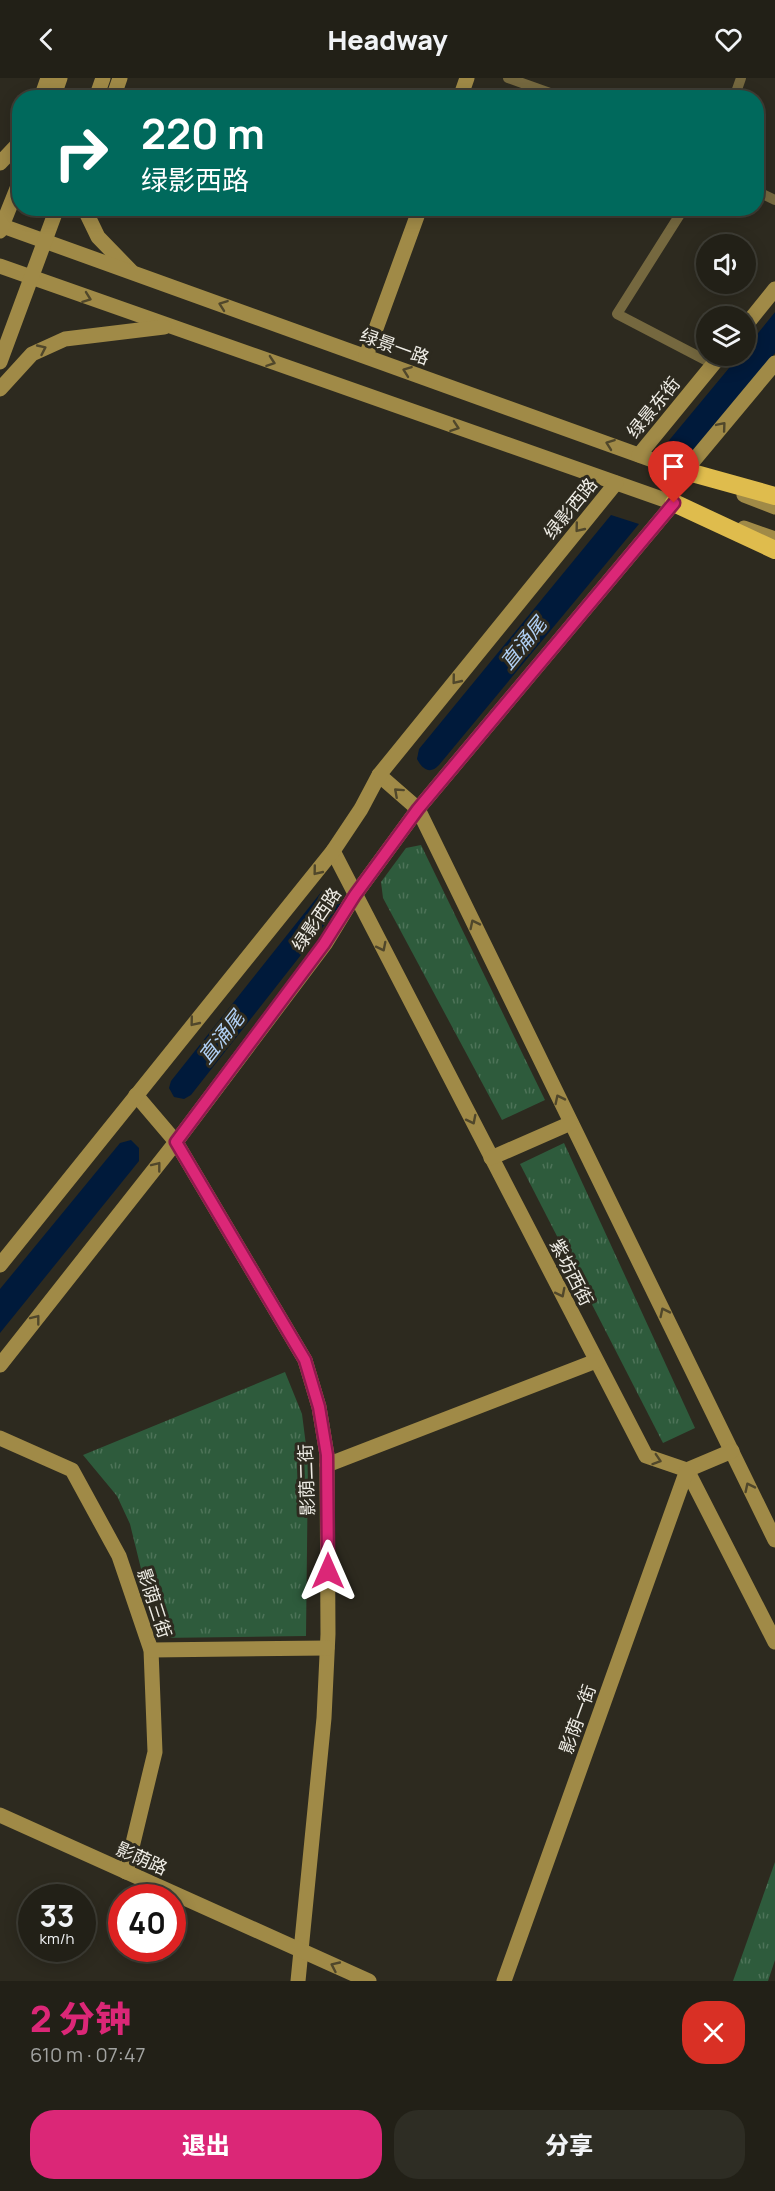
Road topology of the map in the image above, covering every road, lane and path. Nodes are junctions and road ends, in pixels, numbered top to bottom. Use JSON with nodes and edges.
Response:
{"nodes":[{"id":1,"x":508,"y":78,"type":"edge"},
{"id":2,"x":542,"y":90,"type":"edge"},
{"id":3,"x":12,"y":150,"type":"edge"},
{"id":4,"x":0,"y":163,"type":"edge"},
{"id":5,"x":12,"y":200,"type":"edge"},
{"id":6,"x":54,"y":216,"type":"edge"},
{"id":7,"x":88,"y":216,"type":"edge"},
{"id":8,"x":417,"y":216,"type":"edge"},
{"id":9,"x":679,"y":216,"type":"edge"},
{"id":10,"x":1,"y":227,"type":"edge"},
{"id":11,"x":45,"y":242,"type":"junction"},
{"id":12,"x":0,"y":266,"type":"edge"},
{"id":13,"x":133,"y":273,"type":"junction"},
{"id":14,"x":32,"y":278,"type":"junction"},
{"id":15,"x":775,"y":289,"type":"edge"},
{"id":16,"x":756,"y":313,"type":"edge"},
{"id":17,"x":168,"y":327,"type":"junction"},
{"id":18,"x":696,"y":350,"type":"edge"},
{"id":19,"x":366,"y":356,"type":"junction"},
{"id":20,"x":0,"y":362,"type":"edge"},
{"id":21,"x":775,"y":363,"type":"edge"},
{"id":22,"x":712,"y":366,"type":"edge"},
{"id":23,"x":0,"y":389,"type":"edge"},
{"id":24,"x":639,"y":455,"type":"junction"},
{"id":25,"x":685,"y":471,"type":"junction"},
{"id":26,"x":616,"y":483,"type":"junction"},
{"id":27,"x":775,"y":496,"type":"edge"},
{"id":28,"x":674,"y":503,"type":"junction"},
{"id":29,"x":775,"y":507,"type":"edge"},
{"id":30,"x":775,"y":539,"type":"edge"},
{"id":31,"x":775,"y":550,"type":"edge"},
{"id":32,"x":379,"y":775,"type":"junction"},
{"id":33,"x":418,"y":809,"type":"junction"},
{"id":34,"x":333,"y":851,"type":"junction"},
{"id":35,"x":355,"y":895,"type":"junction"},
{"id":36,"x":136,"y":1095,"type":"junction"},
{"id":37,"x":571,"y":1123,"type":"junction"},
{"id":38,"x":176,"y":1142,"type":"junction"},
{"id":39,"x":491,"y":1158,"type":"junction"},
{"id":40,"x":0,"y":1265,"type":"edge"},
{"id":41,"x":596,"y":1361,"type":"junction"},
{"id":42,"x":0,"y":1365,"type":"edge"},
{"id":43,"x":0,"y":1438,"type":"edge"},
{"id":44,"x":732,"y":1451,"type":"junction"},
{"id":45,"x":327,"y":1465,"type":"junction"},
{"id":46,"x":687,"y":1470,"type":"junction"},
{"id":47,"x":775,"y":1540,"type":"edge"},
{"id":48,"x":775,"y":1642,"type":"edge"},
{"id":49,"x":327,"y":1648,"type":"junction"},
{"id":50,"x":150,"y":1650,"type":"junction"},
{"id":51,"x":0,"y":1815,"type":"edge"},
{"id":52,"x":126,"y":1872,"type":"junction"},
{"id":53,"x":302,"y":1950,"type":"junction"},
{"id":54,"x":298,"y":1981,"type":"edge"},
{"id":55,"x":369,"y":1981,"type":"edge"},
{"id":56,"x":504,"y":1981,"type":"edge"}],
"edges":[{"from":1,"to":2,"type":"street"},
{"from":3,"to":4,"type":"street"},
{"from":5,"to":10,"type":"street"},
{"from":6,"to":11,"type":"street"},
{"from":7,"to":13,"type":"street"},
{"from":8,"to":19,"type":"street"},
{"from":9,"to":18,"type":"street"},
{"from":10,"to":11,"type":"street","name":"绿景一路"},
{"from":11,"to":13,"type":"street","name":"绿景一路"},
{"from":11,"to":14,"type":"street"},
{"from":12,"to":14,"type":"street"},
{"from":19,"to":13,"type":"street","name":"绿景一路","one_way":true},
{"from":14,"to":17,"type":"street","one_way":true},
{"from":14,"to":20,"type":"street"},
{"from":15,"to":16,"type":"street"},
{"from":23,"to":17,"type":"street","one_way":true},
{"from":17,"to":26,"type":"street","one_way":true},
{"from":24,"to":19,"type":"street","name":"绿景一路","one_way":true},
{"from":25,"to":21,"type":"street","one_way":true},
{"from":22,"to":24,"type":"street","name":"绿景东街"},
{"from":24,"to":25,"type":"street","name":"绿景一路"},
{"from":25,"to":27,"type":"highway"},
{"from":25,"to":29,"type":"street","name":"绿景一路"},
{"from":26,"to":28,"type":"street"},
{"from":26,"to":32,"type":"street","name":"绿影西路","one_way":true},
{"from":28,"to":30,"type":"street"},
{"from":28,"to":31,"type":"highway"},
{"from":28,"to":33,"type":"street","name":"绿影西路"},
{"from":33,"to":32,"type":"street","one_way":true},
{"from":32,"to":34,"type":"street","name":"绿影西路"},
{"from":33,"to":35,"type":"street","name":"绿影西路"},
{"from":37,"to":33,"type":"street","one_way":true},
{"from":34,"to":35,"type":"street","name":"紫坊西街"},
{"from":34,"to":36,"type":"street","name":"绿影西路","one_way":true},
{"from":35,"to":38,"type":"street","name":"绿影西路"},
{"from":35,"to":39,"type":"street","name":"紫坊西街","one_way":true},
{"from":36,"to":38,"type":"street","name":"影荫二街"},
{"from":36,"to":40,"type":"street","name":"绿影西路"},
{"from":37,"to":39,"type":"street"},
{"from":44,"to":37,"type":"street","one_way":true},
{"from":42,"to":38,"type":"street","name":"绿影西路","one_way":true},
{"from":38,"to":45,"type":"street","name":"影荫二街"},
{"from":39,"to":41,"type":"street","name":"紫坊西街","one_way":true},
{"from":41,"to":45,"type":"street"},
{"from":41,"to":46,"type":"street","name":"紫坊西街","one_way":true},
{"from":43,"to":50,"type":"street","name":"影荫三街"},
{"from":44,"to":46,"type":"street"},
{"from":47,"to":44,"type":"street","one_way":true},
{"from":45,"to":49,"type":"street","name":"影荫二街"},
{"from":46,"to":48,"type":"street"},
{"from":46,"to":56,"type":"street","name":"影荫一街"},
{"from":49,"to":50,"type":"street"},
{"from":49,"to":53,"type":"street","name":"影荫二街"},
{"from":50,"to":52,"type":"street","name":"影荫三街"},
{"from":51,"to":52,"type":"street","name":"影荫路"},
{"from":52,"to":53,"type":"street","name":"影荫路"},
{"from":53,"to":54,"type":"street"},
{"from":55,"to":53,"type":"street","name":"影荫路","one_way":true}]}
